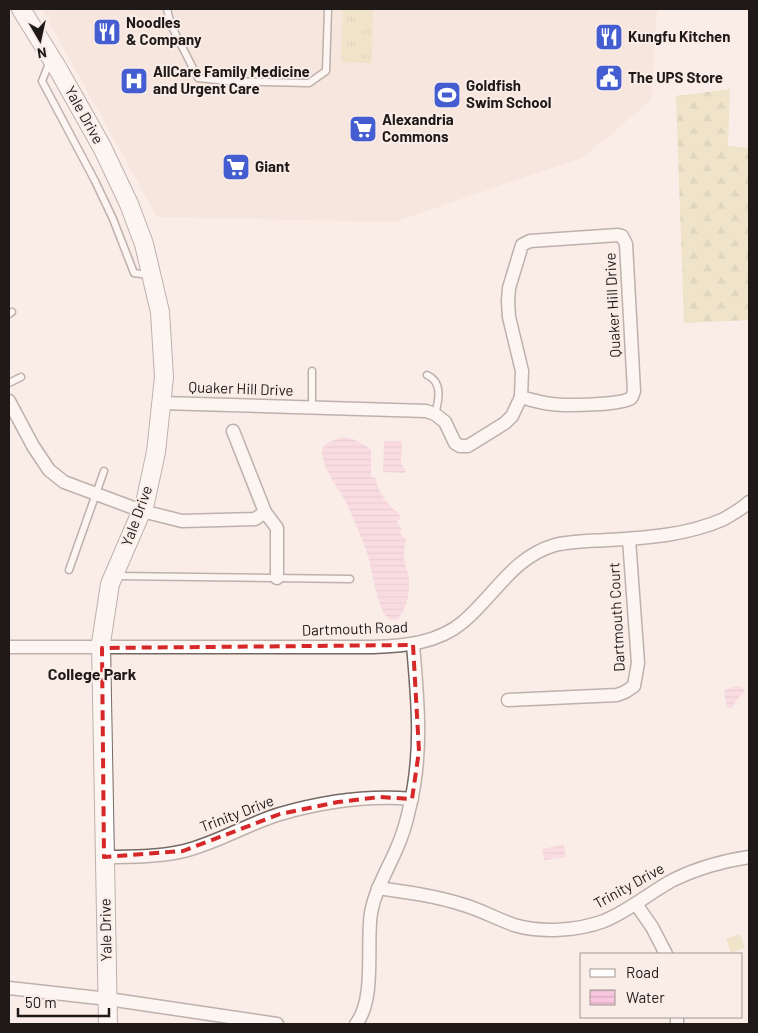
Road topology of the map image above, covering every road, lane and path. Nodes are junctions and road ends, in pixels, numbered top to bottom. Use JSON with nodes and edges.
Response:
{"nodes":[{"id":1,"x":21,"y":9,"type":"edge"},
{"id":2,"x":167,"y":9,"type":"edge"},
{"id":3,"x":328,"y":9,"type":"edge"},
{"id":4,"x":312,"y":371,"type":"dead end"},
{"id":5,"x":427,"y":375,"type":"dead end"},
{"id":6,"x":21,"y":377,"type":"dead end"},
{"id":7,"x":9,"y":384,"type":"edge"},
{"id":8,"x":521,"y":397,"type":"junction"},
{"id":9,"x":9,"y":401,"type":"edge"},
{"id":10,"x":162,"y":403,"type":"junction"},
{"id":11,"x":312,"y":408,"type":"junction"},
{"id":12,"x":435,"y":414,"type":"junction"},
{"id":13,"x":233,"y":431,"type":"dead end"},
{"id":14,"x":104,"y":471,"type":"dead end"},
{"id":15,"x":95,"y":493,"type":"junction"},
{"id":16,"x":749,"y":502,"type":"edge"},
{"id":17,"x":142,"y":511,"type":"junction"},
{"id":18,"x":265,"y":512,"type":"junction"},
{"id":19,"x":629,"y":539,"type":"junction"},
{"id":20,"x":68,"y":570,"type":"dead end"},
{"id":21,"x":114,"y":576,"type":"junction"},
{"id":22,"x":277,"y":578,"type":"junction"},
{"id":23,"x":350,"y":579,"type":"dead end"},
{"id":24,"x":412,"y":644,"type":"junction"},
{"id":25,"x":9,"y":647,"type":"edge"},
{"id":26,"x":102,"y":648,"type":"junction"},
{"id":27,"x":508,"y":700,"type":"dead end"},
{"id":28,"x":412,"y":799,"type":"junction"},
{"id":29,"x":104,"y":857,"type":"junction"},
{"id":30,"x":749,"y":857,"type":"edge"},
{"id":31,"x":378,"y":888,"type":"junction"},
{"id":32,"x":636,"y":904,"type":"junction"},
{"id":33,"x":665,"y":953,"type":"edge"},
{"id":34,"x":9,"y":988,"type":"edge"},
{"id":35,"x":108,"y":999,"type":"junction"},
{"id":36,"x":108,"y":1024,"type":"edge"},
{"id":37,"x":277,"y":1024,"type":"edge"},
{"id":38,"x":356,"y":1024,"type":"edge"}],
"edges":[{"from":1,"to":10,"type":"street","name":"Yale Drive"},
{"from":2,"to":3,"type":"lane"},
{"from":4,"to":11,"type":"lane"},
{"from":5,"to":12,"type":"lane"},
{"from":6,"to":7,"type":"lane"},
{"from":8,"to":8,"type":"street","name":"Quaker Hill Drive"},
{"from":8,"to":12,"type":"street","name":"Quaker Hill Drive"},
{"from":9,"to":15,"type":"street"},
{"from":10,"to":11,"type":"street","name":"Quaker Hill Drive"},
{"from":10,"to":17,"type":"street","name":"Yale Drive"},
{"from":11,"to":12,"type":"street","name":"Quaker Hill Drive"},
{"from":13,"to":18,"type":"street"},
{"from":14,"to":15,"type":"lane"},
{"from":15,"to":17,"type":"street"},
{"from":15,"to":20,"type":"lane"},
{"from":16,"to":19,"type":"street","name":"Dartmouth Road"},
{"from":17,"to":18,"type":"street"},
{"from":17,"to":21,"type":"street","name":"Yale Drive"},
{"from":18,"to":22,"type":"street"},
{"from":19,"to":24,"type":"street","name":"Dartmouth Road"},
{"from":19,"to":27,"type":"street","name":"Dartmouth Court"},
{"from":21,"to":22,"type":"lane"},
{"from":21,"to":26,"type":"street","name":"Yale Drive"},
{"from":22,"to":23,"type":"lane"},
{"from":24,"to":26,"type":"street","name":"Dartmouth Road"},
{"from":24,"to":28,"type":"street"},
{"from":25,"to":26,"type":"street","name":"Dartmouth Road"},
{"from":26,"to":29,"type":"street","name":"Yale Drive"},
{"from":28,"to":29,"type":"street","name":"Trinity Drive"},
{"from":28,"to":31,"type":"street"},
{"from":29,"to":35,"type":"street","name":"Yale Drive"},
{"from":30,"to":32,"type":"street","name":"Trinity Drive"},
{"from":31,"to":32,"type":"street","name":"Trinity Drive"},
{"from":31,"to":38,"type":"street"},
{"from":32,"to":33,"type":"street"},
{"from":34,"to":35,"type":"street"},
{"from":35,"to":36,"type":"street","name":"Yale Drive"},
{"from":35,"to":37,"type":"street"}]}
